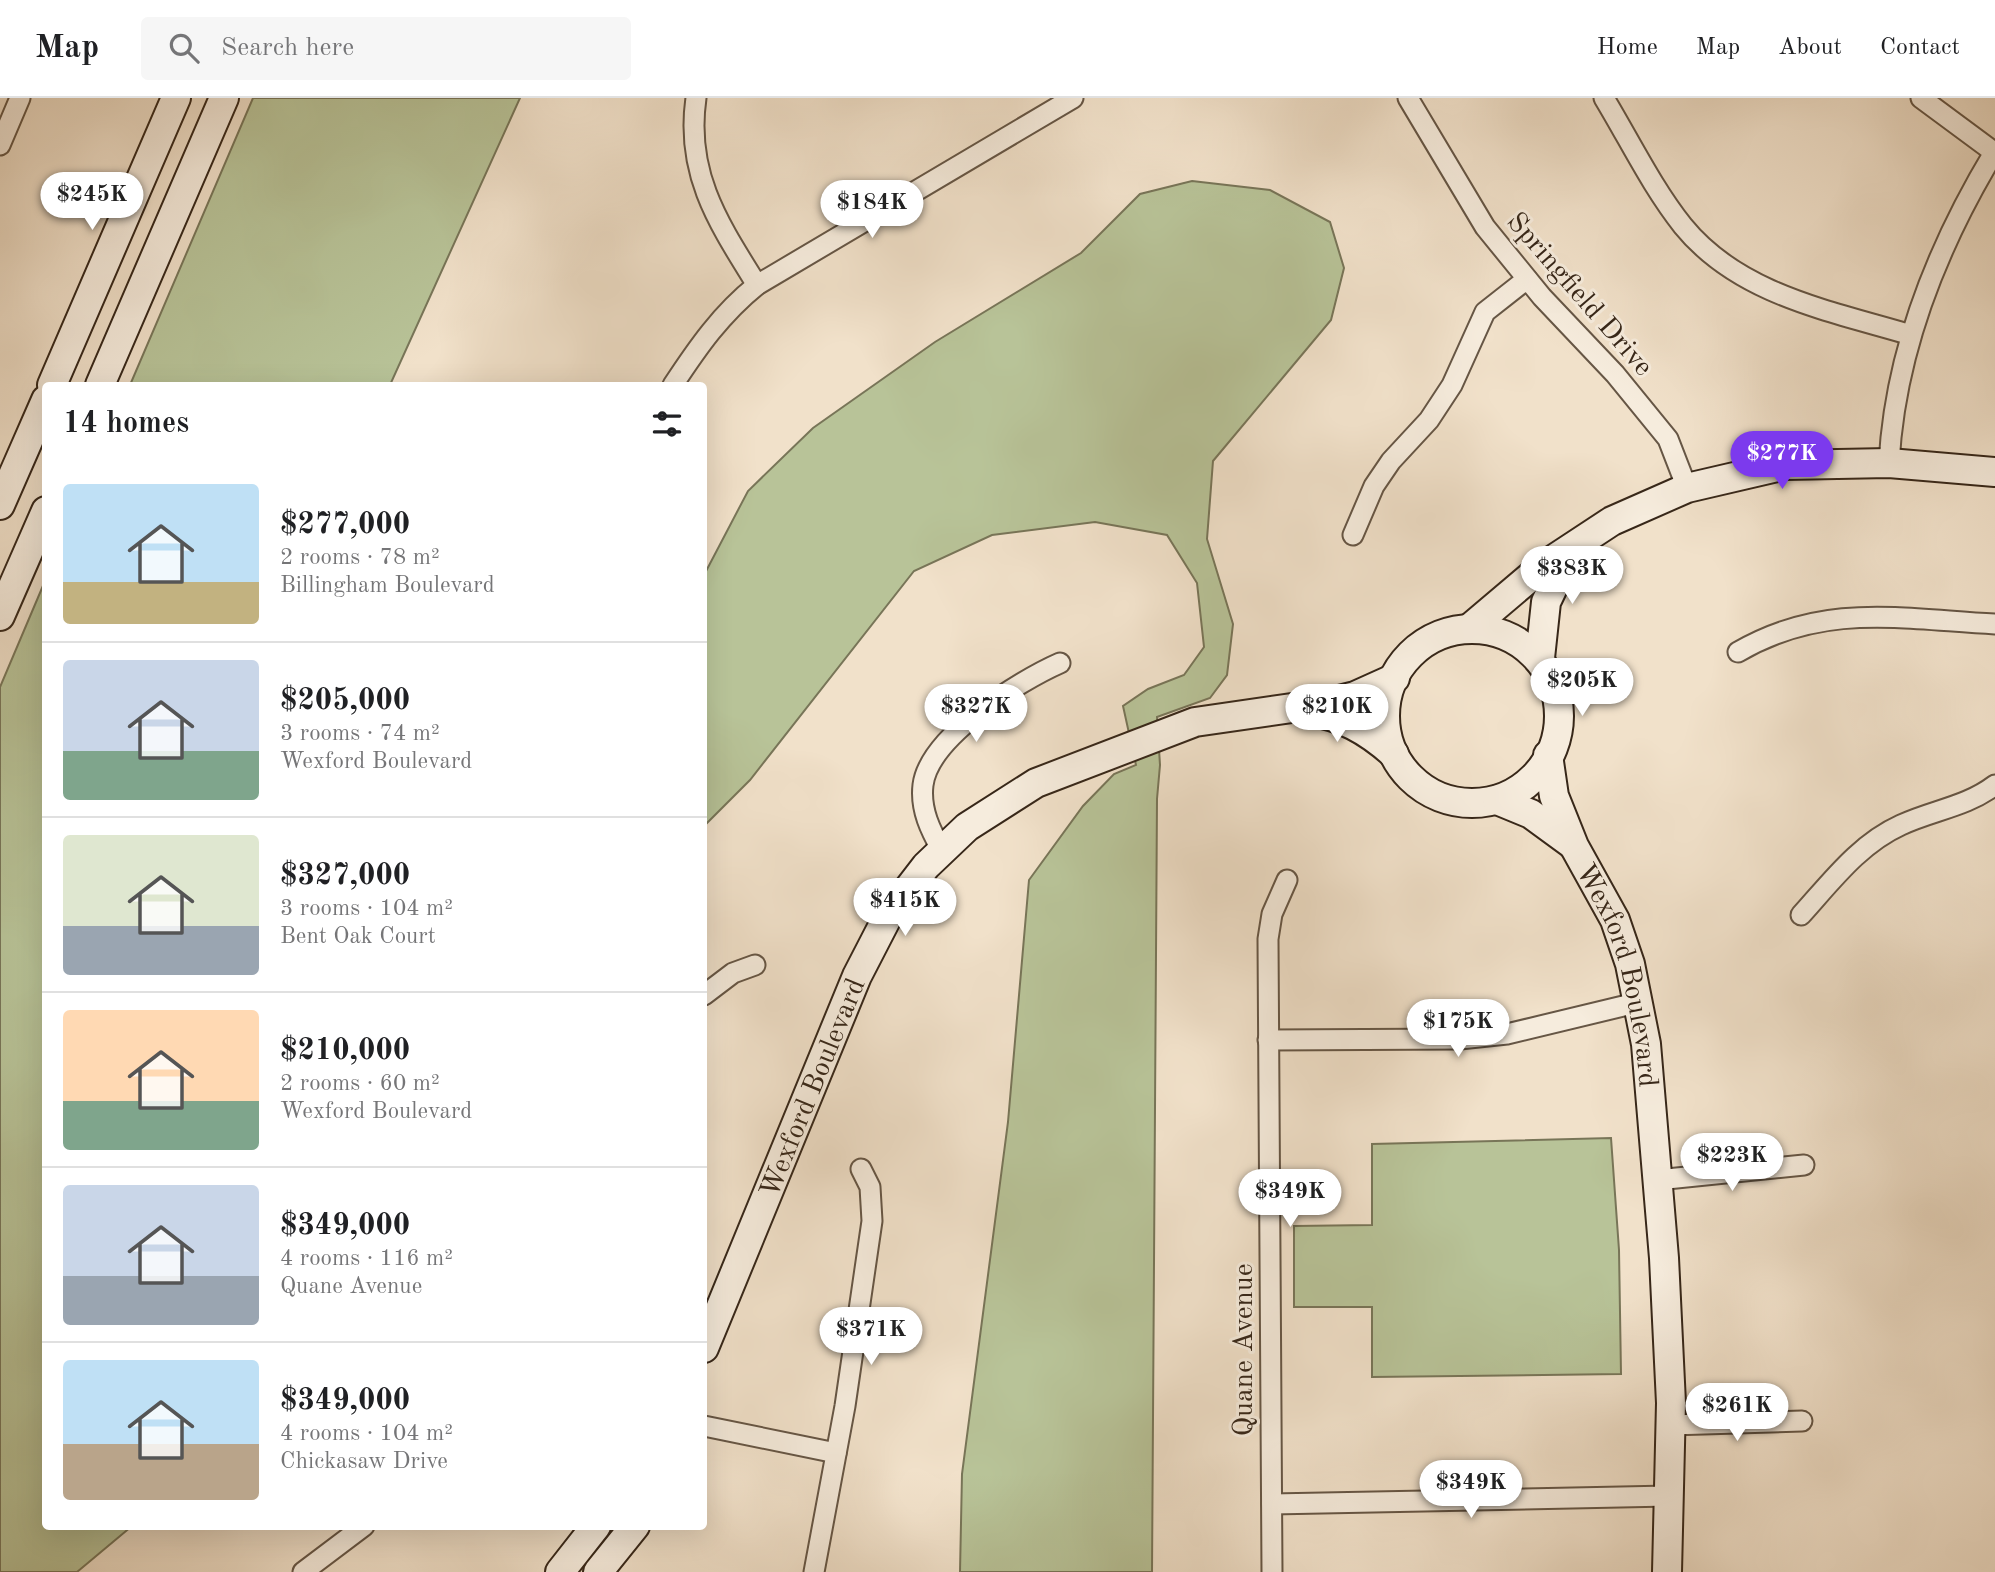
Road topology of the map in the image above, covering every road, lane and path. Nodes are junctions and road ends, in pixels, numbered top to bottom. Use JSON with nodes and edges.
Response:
{"nodes":[{"id":1,"x":20,"y":98,"type":"edge"},
{"id":2,"x":176,"y":98,"type":"edge"},
{"id":3,"x":224,"y":98,"type":"edge"},
{"id":4,"x":696,"y":98,"type":"edge"},
{"id":5,"x":1073,"y":98,"type":"edge"},
{"id":6,"x":1408,"y":98,"type":"edge"},
{"id":7,"x":1604,"y":98,"type":"edge"},
{"id":8,"x":1921,"y":98,"type":"edge"},
{"id":9,"x":0,"y":145,"type":"edge"},
{"id":10,"x":1995,"y":151,"type":"edge"},
{"id":11,"x":1527,"y":279,"type":"junction"},
{"id":12,"x":757,"y":285,"type":"junction"},
{"id":13,"x":1912,"y":335,"type":"junction"},
{"id":14,"x":53,"y":382,"type":"edge"},
{"id":15,"x":101,"y":382,"type":"edge"},
{"id":16,"x":675,"y":382,"type":"edge"},
{"id":17,"x":42,"y":409,"type":"edge"},
{"id":18,"x":1889,"y":463,"type":"junction"},
{"id":19,"x":1995,"y":472,"type":"edge"},
{"id":20,"x":1687,"y":488,"type":"junction"},
{"id":21,"x":0,"y":505,"type":"edge"},
{"id":22,"x":42,"y":520,"type":"edge"},
{"id":23,"x":1353,"y":535,"type":"dead end"},
{"id":24,"x":1572,"y":548,"type":"junction"},
{"id":25,"x":0,"y":616,"type":"edge"},
{"id":26,"x":1995,"y":624,"type":"edge"},
{"id":27,"x":1470,"y":628,"type":"junction"},
{"id":28,"x":1738,"y":652,"type":"dead end"},
{"id":29,"x":1540,"y":658,"type":"junction"},
{"id":30,"x":1060,"y":663,"type":"dead end"},
{"id":31,"x":1395,"y":678,"type":"junction"},
{"id":32,"x":1293,"y":709,"type":"junction"},
{"id":33,"x":1394,"y":754,"type":"junction"},
{"id":34,"x":1548,"y":755,"type":"junction"},
{"id":35,"x":1995,"y":785,"type":"edge"},
{"id":36,"x":1497,"y":800,"type":"junction"},
{"id":37,"x":1574,"y":846,"type":"junction"},
{"id":38,"x":943,"y":851,"type":"junction"},
{"id":39,"x":1287,"y":880,"type":"dead end"},
{"id":40,"x":1801,"y":915,"type":"dead end"},
{"id":41,"x":755,"y":965,"type":"dead end"},
{"id":42,"x":707,"y":993,"type":"edge"},
{"id":43,"x":1640,"y":1003,"type":"junction"},
{"id":44,"x":1268,"y":1040,"type":"junction"},
{"id":45,"x":1804,"y":1165,"type":"dead end"},
{"id":46,"x":861,"y":1169,"type":"dead end"},
{"id":47,"x":1657,"y":1180,"type":"junction"},
{"id":48,"x":707,"y":1341,"type":"edge"},
{"id":49,"x":1802,"y":1421,"type":"dead end"},
{"id":50,"x":1670,"y":1425,"type":"junction"},
{"id":51,"x":707,"y":1427,"type":"edge"},
{"id":52,"x":836,"y":1453,"type":"junction"},
{"id":53,"x":1669,"y":1496,"type":"junction"},
{"id":54,"x":1272,"y":1504,"type":"junction"},
{"id":55,"x":359,"y":1530,"type":"edge"},
{"id":56,"x":593,"y":1530,"type":"edge"},
{"id":57,"x":632,"y":1530,"type":"edge"},
{"id":58,"x":303,"y":1572,"type":"edge"},
{"id":59,"x":560,"y":1572,"type":"edge"},
{"id":60,"x":598,"y":1572,"type":"edge"},
{"id":61,"x":814,"y":1572,"type":"edge"},
{"id":62,"x":1272,"y":1572,"type":"edge"},
{"id":63,"x":1667,"y":1572,"type":"edge"}],
"edges":[{"from":1,"to":9,"type":"street"},
{"from":2,"to":14,"type":"street"},
{"from":3,"to":15,"type":"street"},
{"from":4,"to":12,"type":"street"},
{"from":5,"to":12,"type":"street"},
{"from":6,"to":11,"type":"street","name":"Springfield Drive"},
{"from":7,"to":13,"type":"street"},
{"from":8,"to":10,"type":"street"},
{"from":10,"to":13,"type":"street"},
{"from":11,"to":20,"type":"street","name":"Springfield Drive"},
{"from":11,"to":23,"type":"street"},
{"from":12,"to":16,"type":"street"},
{"from":13,"to":18,"type":"street"},
{"from":17,"to":21,"type":"street"},
{"from":18,"to":19,"type":"street"},
{"from":18,"to":20,"type":"street"},
{"from":20,"to":24,"type":"street"},
{"from":22,"to":25,"type":"street"},
{"from":24,"to":27,"type":"street"},
{"from":24,"to":29,"type":"street"},
{"from":26,"to":28,"type":"street"},
{"from":27,"to":29,"type":"street"},
{"from":27,"to":31,"type":"street"},
{"from":29,"to":34,"type":"street"},
{"from":30,"to":38,"type":"street"},
{"from":31,"to":32,"type":"street","name":"Wexford Boulevard"},
{"from":31,"to":33,"type":"street"},
{"from":32,"to":33,"type":"street","name":"Wexford Boulevard"},
{"from":32,"to":38,"type":"street","name":"Wexford Boulevard"},
{"from":33,"to":36,"type":"street"},
{"from":34,"to":36,"type":"street"},
{"from":34,"to":37,"type":"street","name":"Wexford Boulevard"},
{"from":35,"to":40,"type":"street"},
{"from":36,"to":37,"type":"street","name":"Wexford Boulevard"},
{"from":37,"to":43,"type":"street","name":"Wexford Boulevard"},
{"from":38,"to":48,"type":"street","name":"Wexford Boulevard"},
{"from":39,"to":44,"type":"street","name":"Quane Avenue"},
{"from":41,"to":42,"type":"street"},
{"from":43,"to":44,"type":"street"},
{"from":43,"to":47,"type":"street","name":"Wexford Boulevard"},
{"from":44,"to":54,"type":"street","name":"Quane Avenue"},
{"from":45,"to":47,"type":"street"},
{"from":46,"to":52,"type":"street"},
{"from":47,"to":50,"type":"street","name":"Wexford Boulevard"},
{"from":49,"to":50,"type":"street"},
{"from":50,"to":53,"type":"street","name":"Wexford Boulevard"},
{"from":51,"to":52,"type":"street"},
{"from":52,"to":61,"type":"street"},
{"from":53,"to":54,"type":"street"},
{"from":53,"to":63,"type":"street","name":"Wexford Boulevard"},
{"from":54,"to":62,"type":"street","name":"Quane Avenue"},
{"from":55,"to":58,"type":"street"},
{"from":56,"to":59,"type":"street"},
{"from":57,"to":60,"type":"street"}]}
